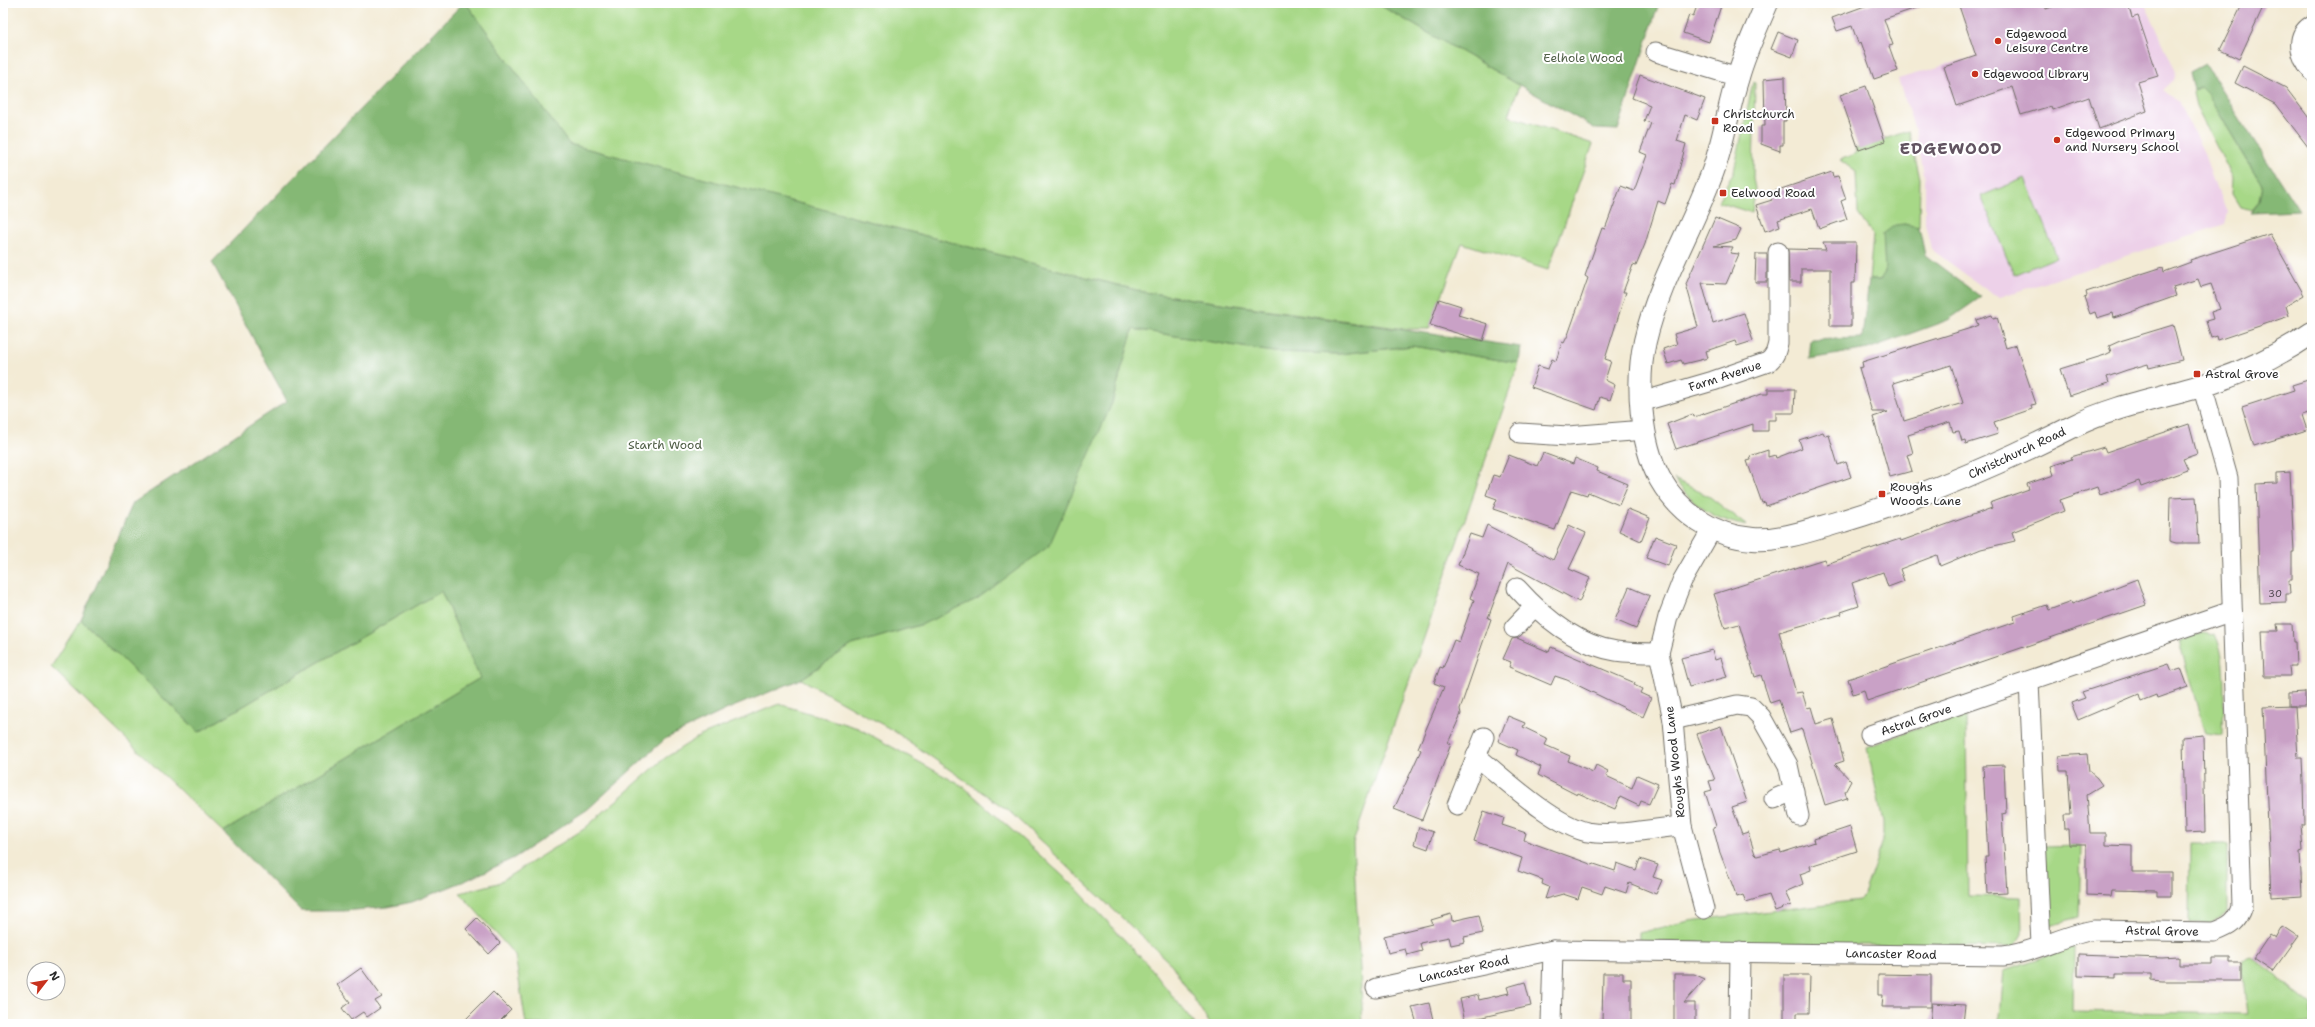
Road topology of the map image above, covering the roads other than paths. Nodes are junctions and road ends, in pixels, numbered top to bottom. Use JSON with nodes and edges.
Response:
{"nodes":[{"id":1,"x":1767,"y":3,"type":"edge"},
{"id":2,"x":2312,"y":25,"type":"edge"},
{"id":3,"x":1656,"y":52,"type":"dead end"},
{"id":4,"x":2312,"y":71,"type":"edge"},
{"id":5,"x":1738,"y":77,"type":"junction"},
{"id":6,"x":1778,"y":252,"type":"dead end"},
{"id":7,"x":2312,"y":333,"type":"edge"},
{"id":8,"x":2202,"y":385,"type":"junction"},
{"id":9,"x":1641,"y":402,"type":"junction"},
{"id":10,"x":1645,"y":430,"type":"junction"},
{"id":11,"x":1520,"y":433,"type":"dead end"},
{"id":12,"x":1712,"y":529,"type":"junction"},
{"id":13,"x":1517,"y":588,"type":"dead end"},
{"id":14,"x":1534,"y":607,"type":"junction"},
{"id":15,"x":2232,"y":611,"type":"junction"},
{"id":16,"x":1514,"y":628,"type":"dead end"},
{"id":17,"x":1659,"y":653,"type":"junction"},
{"id":18,"x":2029,"y":681,"type":"junction"},
{"id":19,"x":1673,"y":720,"type":"junction"},
{"id":20,"x":1870,"y":735,"type":"dead end"},
{"id":21,"x":1484,"y":737,"type":"dead end"},
{"id":22,"x":1476,"y":756,"type":"junction"},
{"id":23,"x":1794,"y":790,"type":"junction"},
{"id":24,"x":1774,"y":799,"type":"dead end"},
{"id":25,"x":1457,"y":805,"type":"dead end"},
{"id":26,"x":1799,"y":816,"type":"dead end"},
{"id":27,"x":1682,"y":826,"type":"junction"},
{"id":28,"x":1704,"y":910,"type":"dead end"},
{"id":29,"x":2041,"y":945,"type":"junction"},
{"id":30,"x":1553,"y":950,"type":"junction"},
{"id":31,"x":1740,"y":952,"type":"junction"},
{"id":32,"x":1376,"y":988,"type":"dead end"},
{"id":33,"x":1551,"y":1024,"type":"edge"},
{"id":34,"x":1739,"y":1024,"type":"edge"}],
"edges":[{"from":1,"to":5,"type":"street","name":"Christchurch Road"},
{"from":2,"to":4,"type":"street"},
{"from":3,"to":5,"type":"street"},
{"from":5,"to":9,"type":"street","name":"Christchurch Road"},
{"from":6,"to":9,"type":"street","name":"Farm Avenue"},
{"from":7,"to":8,"type":"street","name":"Christchurch Road"},
{"from":8,"to":12,"type":"street","name":"Christchurch Road"},
{"from":8,"to":15,"type":"street","name":"Astral Grove"},
{"from":9,"to":10,"type":"street","name":"Christchurch Road"},
{"from":10,"to":11,"type":"street"},
{"from":10,"to":12,"type":"street","name":"Christchurch Road"},
{"from":12,"to":17,"type":"street","name":"Roughs Wood Lane"},
{"from":13,"to":14,"type":"street"},
{"from":14,"to":16,"type":"street"},
{"from":14,"to":17,"type":"street"},
{"from":15,"to":18,"type":"street","name":"Astral Grove"},
{"from":15,"to":29,"type":"street","name":"Astral Grove"},
{"from":17,"to":19,"type":"street","name":"Roughs Wood Lane"},
{"from":18,"to":20,"type":"street","name":"Astral Grove"},
{"from":18,"to":29,"type":"street"},
{"from":19,"to":23,"type":"street"},
{"from":19,"to":27,"type":"street","name":"Roughs Wood Lane"},
{"from":21,"to":22,"type":"street"},
{"from":22,"to":25,"type":"street"},
{"from":22,"to":27,"type":"street"},
{"from":23,"to":24,"type":"street"},
{"from":23,"to":26,"type":"street"},
{"from":27,"to":28,"type":"street","name":"Roughs Wood Lane"},
{"from":29,"to":31,"type":"street","name":"Lancaster Road"},
{"from":30,"to":31,"type":"street","name":"Lancaster Road"},
{"from":30,"to":32,"type":"street","name":"Lancaster Road"},
{"from":30,"to":33,"type":"street"},
{"from":31,"to":34,"type":"street"}]}
